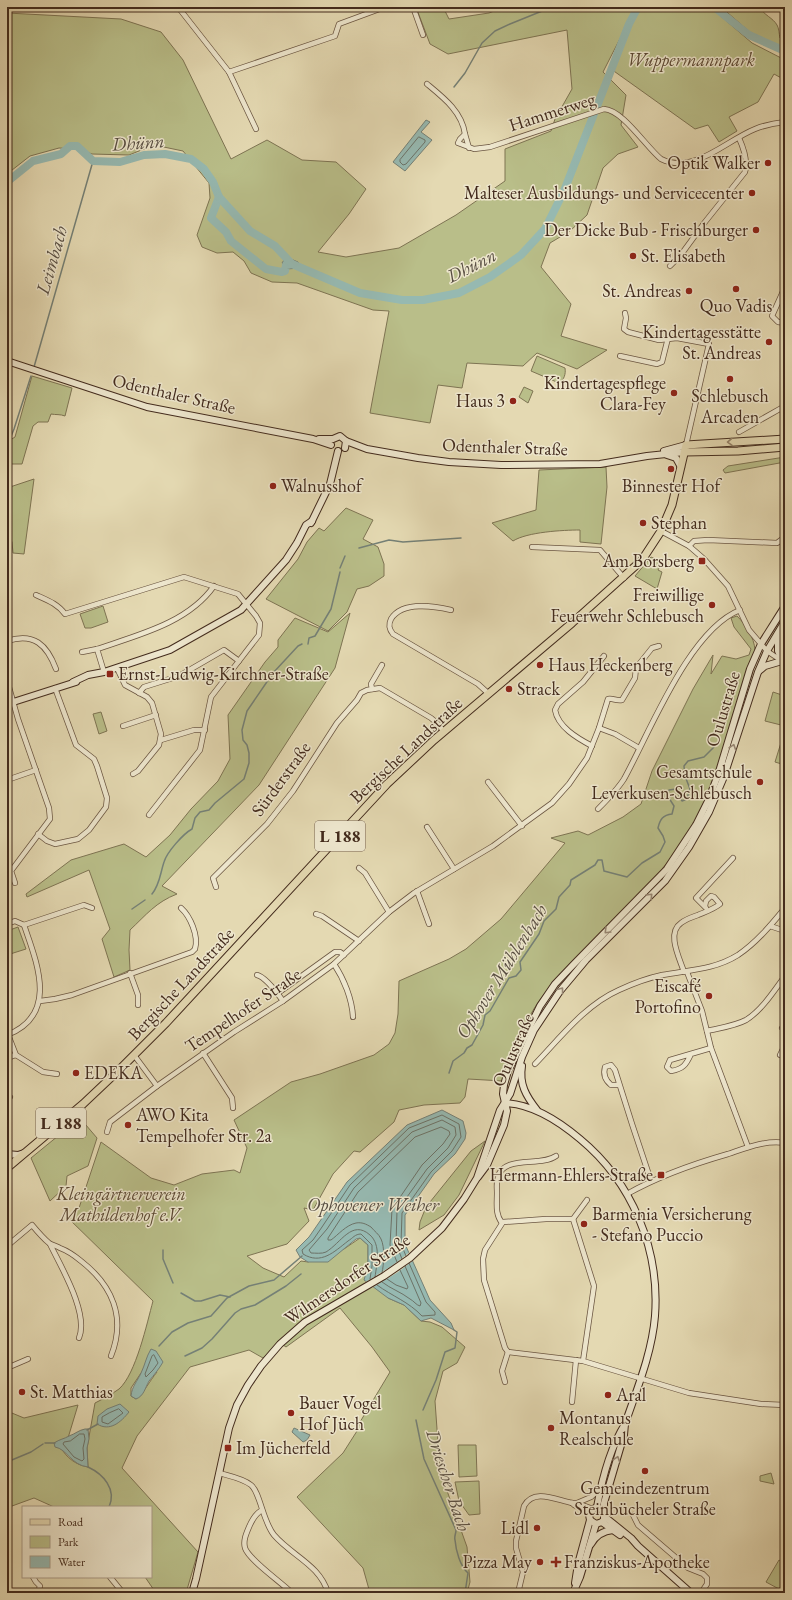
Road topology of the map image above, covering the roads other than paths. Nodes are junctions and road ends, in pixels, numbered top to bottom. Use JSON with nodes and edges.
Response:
{"nodes":[{"id":1,"x":178,"y":7,"type":"edge"},
{"id":2,"x":385,"y":7,"type":"edge"},
{"id":3,"x":413,"y":7,"type":"edge"},
{"id":4,"x":423,"y":35,"type":"dead end"},
{"id":5,"x":229,"y":72,"type":"junction"},
{"id":6,"x":428,"y":84,"type":"dead end"},
{"id":7,"x":785,"y":122,"type":"edge"},
{"id":8,"x":256,"y":129,"type":"dead end"},
{"id":9,"x":465,"y":134,"type":"junction"},
{"id":10,"x":739,"y":138,"type":"junction"},
{"id":11,"x":469,"y":148,"type":"junction"},
{"id":12,"x":670,"y":266,"type":"dead end"},
{"id":13,"x":785,"y":287,"type":"edge"},
{"id":14,"x":625,"y":313,"type":"dead end"},
{"id":15,"x":785,"y":323,"type":"edge"},
{"id":16,"x":668,"y":338,"type":"junction"},
{"id":17,"x":620,"y":356,"type":"dead end"},
{"id":18,"x":7,"y":361,"type":"edge"},
{"id":19,"x":785,"y":406,"type":"edge"},
{"id":20,"x":739,"y":432,"type":"dead end"},
{"id":21,"x":313,"y":439,"type":"junction"},
{"id":22,"x":333,"y":439,"type":"junction"},
{"id":23,"x":785,"y":439,"type":"edge"},
{"id":24,"x":346,"y":441,"type":"junction"},
{"id":25,"x":332,"y":445,"type":"junction"},
{"id":26,"x":785,"y":447,"type":"edge"},
{"id":27,"x":344,"y":448,"type":"junction"},
{"id":28,"x":363,"y":448,"type":"junction"},
{"id":29,"x":685,"y":448,"type":"junction"},
{"id":30,"x":338,"y":451,"type":"junction"},
{"id":31,"x":701,"y":452,"type":"junction"},
{"id":32,"x":664,"y":454,"type":"junction"},
{"id":33,"x":647,"y":456,"type":"junction"},
{"id":34,"x":681,"y":466,"type":"junction"},
{"id":35,"x":661,"y":531,"type":"junction"},
{"id":36,"x":785,"y":537,"type":"edge"},
{"id":37,"x":689,"y":546,"type":"junction"},
{"id":38,"x":532,"y":547,"type":"dead end"},
{"id":39,"x":624,"y":578,"type":"junction"},
{"id":40,"x":214,"y":586,"type":"junction"},
{"id":41,"x":36,"y":595,"type":"dead end"},
{"id":42,"x":246,"y":604,"type":"junction"},
{"id":43,"x":785,"y":606,"type":"edge"},
{"id":44,"x":451,"y":610,"type":"dead end"},
{"id":45,"x":740,"y":610,"type":"junction"},
{"id":46,"x":785,"y":621,"type":"edge"},
{"id":47,"x":779,"y":631,"type":"junction"},
{"id":48,"x":7,"y":641,"type":"edge"},
{"id":49,"x":761,"y":644,"type":"junction"},
{"id":50,"x":659,"y":646,"type":"dead end"},
{"id":51,"x":97,"y":648,"type":"junction"},
{"id":52,"x":768,"y":651,"type":"junction"},
{"id":53,"x":82,"y":652,"type":"dead end"},
{"id":54,"x":604,"y":656,"type":"dead end"},
{"id":55,"x":239,"y":661,"type":"junction"},
{"id":56,"x":783,"y":662,"type":"edge"},
{"id":57,"x":382,"y":665,"type":"dead end"},
{"id":58,"x":117,"y":668,"type":"junction"},
{"id":59,"x":56,"y":669,"type":"dead end"},
{"id":60,"x":104,"y":672,"type":"junction"},
{"id":61,"x":758,"y":672,"type":"junction"},
{"id":62,"x":7,"y":680,"type":"edge"},
{"id":63,"x":55,"y":688,"type":"junction"},
{"id":64,"x":372,"y":688,"type":"junction"},
{"id":65,"x":138,"y":693,"type":"junction"},
{"id":66,"x":489,"y":694,"type":"junction"},
{"id":67,"x":10,"y":703,"type":"edge"},
{"id":68,"x":156,"y":715,"type":"junction"},
{"id":69,"x":123,"y":726,"type":"dead end"},
{"id":70,"x":599,"y":728,"type":"junction"},
{"id":71,"x":205,"y":730,"type":"junction"},
{"id":72,"x":444,"y":732,"type":"junction"},
{"id":73,"x":161,"y":740,"type":"junction"},
{"id":74,"x":592,"y":746,"type":"junction"},
{"id":75,"x":639,"y":748,"type":"junction"},
{"id":76,"x":36,"y":770,"type":"junction"},
{"id":77,"x":133,"y":774,"type":"dead end"},
{"id":78,"x":7,"y":780,"type":"edge"},
{"id":79,"x":488,"y":782,"type":"dead end"},
{"id":80,"x":598,"y":809,"type":"dead end"},
{"id":81,"x":149,"y":815,"type":"dead end"},
{"id":82,"x":522,"y":826,"type":"junction"},
{"id":83,"x":428,"y":827,"type":"dead end"},
{"id":84,"x":38,"y":834,"type":"junction"},
{"id":85,"x":733,"y":858,"type":"dead end"},
{"id":86,"x":359,"y":868,"type":"dead end"},
{"id":87,"x":454,"y":869,"type":"junction"},
{"id":88,"x":15,"y":883,"type":"dead end"},
{"id":89,"x":216,"y":887,"type":"dead end"},
{"id":90,"x":417,"y":891,"type":"junction"},
{"id":91,"x":92,"y":908,"type":"dead end"},
{"id":92,"x":181,"y":908,"type":"dead end"},
{"id":93,"x":785,"y":908,"type":"edge"},
{"id":94,"x":389,"y":912,"type":"junction"},
{"id":95,"x":316,"y":914,"type":"dead end"},
{"id":96,"x":7,"y":924,"type":"edge"},
{"id":97,"x":429,"y":924,"type":"dead end"},
{"id":98,"x":24,"y":925,"type":"junction"},
{"id":99,"x":770,"y":926,"type":"junction"},
{"id":100,"x":785,"y":931,"type":"edge"},
{"id":101,"x":359,"y":941,"type":"junction"},
{"id":102,"x":344,"y":955,"type":"junction"},
{"id":103,"x":334,"y":964,"type":"junction"},
{"id":104,"x":685,"y":972,"type":"junction"},
{"id":105,"x":130,"y":973,"type":"junction"},
{"id":106,"x":257,"y":975,"type":"dead end"},
{"id":107,"x":785,"y":976,"type":"edge"},
{"id":108,"x":278,"y":993,"type":"junction"},
{"id":109,"x":40,"y":1001,"type":"junction"},
{"id":110,"x":282,"y":1001,"type":"junction"},
{"id":111,"x":138,"y":1005,"type":"dead end"},
{"id":112,"x":353,"y":1017,"type":"dead end"},
{"id":113,"x":539,"y":1022,"type":"junction"},
{"id":114,"x":707,"y":1031,"type":"junction"},
{"id":115,"x":8,"y":1034,"type":"edge"},
{"id":116,"x":785,"y":1045,"type":"edge"},
{"id":117,"x":711,"y":1048,"type":"junction"},
{"id":118,"x":203,"y":1053,"type":"junction"},
{"id":119,"x":691,"y":1054,"type":"junction"},
{"id":120,"x":16,"y":1055,"type":"junction"},
{"id":121,"x":134,"y":1055,"type":"junction"},
{"id":122,"x":780,"y":1055,"type":"dead end"},
{"id":123,"x":7,"y":1060,"type":"edge"},
{"id":124,"x":535,"y":1064,"type":"dead end"},
{"id":125,"x":57,"y":1074,"type":"dead end"},
{"id":126,"x":619,"y":1085,"type":"dead end"},
{"id":127,"x":157,"y":1086,"type":"junction"},
{"id":128,"x":505,"y":1103,"type":"junction"},
{"id":129,"x":233,"y":1108,"type":"dead end"},
{"id":130,"x":538,"y":1112,"type":"junction"},
{"id":131,"x":107,"y":1132,"type":"dead end"},
{"id":132,"x":785,"y":1143,"type":"edge"},
{"id":133,"x":748,"y":1147,"type":"junction"},
{"id":134,"x":25,"y":1153,"type":"junction"},
{"id":135,"x":7,"y":1154,"type":"edge"},
{"id":136,"x":556,"y":1156,"type":"dead end"},
{"id":137,"x":7,"y":1157,"type":"edge"},
{"id":138,"x":10,"y":1166,"type":"edge"},
{"id":139,"x":651,"y":1181,"type":"junction"},
{"id":140,"x":627,"y":1194,"type":"junction"},
{"id":141,"x":587,"y":1200,"type":"dead end"},
{"id":142,"x":573,"y":1219,"type":"junction"},
{"id":143,"x":502,"y":1223,"type":"junction"},
{"id":144,"x":50,"y":1244,"type":"junction"},
{"id":145,"x":7,"y":1246,"type":"edge"},
{"id":146,"x":79,"y":1338,"type":"dead end"},
{"id":147,"x":508,"y":1352,"type":"junction"},
{"id":148,"x":111,"y":1356,"type":"dead end"},
{"id":149,"x":28,"y":1359,"type":"dead end"},
{"id":150,"x":576,"y":1360,"type":"junction"},
{"id":151,"x":583,"y":1361,"type":"junction"},
{"id":152,"x":7,"y":1368,"type":"edge"},
{"id":153,"x":640,"y":1379,"type":"junction"},
{"id":154,"x":505,"y":1382,"type":"dead end"},
{"id":155,"x":572,"y":1402,"type":"dead end"},
{"id":156,"x":785,"y":1405,"type":"edge"},
{"id":157,"x":625,"y":1424,"type":"junction"},
{"id":158,"x":219,"y":1473,"type":"junction"},
{"id":159,"x":602,"y":1486,"type":"junction"},
{"id":160,"x":575,"y":1503,"type":"junction"},
{"id":161,"x":593,"y":1509,"type":"junction"},
{"id":162,"x":262,"y":1510,"type":"junction"},
{"id":163,"x":633,"y":1515,"type":"dead end"},
{"id":164,"x":602,"y":1518,"type":"junction"},
{"id":165,"x":590,"y":1520,"type":"junction"},
{"id":166,"x":613,"y":1530,"type":"junction"},
{"id":167,"x":638,"y":1546,"type":"junction"},
{"id":168,"x":586,"y":1554,"type":"junction"},
{"id":169,"x":34,"y":1578,"type":"edge"},
{"id":170,"x":111,"y":1578,"type":"edge"},
{"id":171,"x":573,"y":1592,"type":"edge"},
{"id":172,"x":38,"y":1593,"type":"edge"},
{"id":173,"x":123,"y":1593,"type":"edge"},
{"id":174,"x":192,"y":1593,"type":"edge"},
{"id":175,"x":292,"y":1593,"type":"edge"},
{"id":176,"x":328,"y":1593,"type":"edge"},
{"id":177,"x":518,"y":1593,"type":"edge"},
{"id":178,"x":691,"y":1593,"type":"edge"},
{"id":179,"x":701,"y":1593,"type":"edge"}],
"edges":[{"from":1,"to":5,"type":"street"},
{"from":2,"to":5,"type":"street"},
{"from":3,"to":4,"type":"street"},
{"from":5,"to":8,"type":"street"},
{"from":6,"to":9,"type":"street"},
{"from":7,"to":10,"type":"street","name":"Hammerweg"},
{"from":9,"to":11,"type":"street"},
{"from":9,"to":11,"type":"street"},
{"from":10,"to":11,"type":"street","name":"Hammerweg"},
{"from":10,"to":12,"type":"street"},
{"from":13,"to":15,"type":"street"},
{"from":14,"to":16,"type":"street"},
{"from":16,"to":17,"type":"street"},
{"from":16,"to":29,"type":"street","name":"Bergische Landstraße"},
{"from":18,"to":21,"type":"main road","name":"Odenthaler Straße"},
{"from":19,"to":20,"type":"street"},
{"from":21,"to":22,"type":"main road","name":"Odenthaler Straße"},
{"from":21,"to":25,"type":"main road","name":"Odenthaler Straße"},
{"from":22,"to":24,"type":"main road"},
{"from":22,"to":25,"type":"main road"},
{"from":23,"to":29,"type":"main road","one_way":true},
{"from":24,"to":27,"type":"main road"},
{"from":24,"to":28,"type":"main road","name":"Odenthaler Straße"},
{"from":25,"to":30,"type":"main road"},
{"from":26,"to":31,"type":"main road"},
{"from":27,"to":28,"type":"main road","name":"Odenthaler Straße"},
{"from":27,"to":30,"type":"main road"},
{"from":28,"to":33,"type":"main road","name":"Odenthaler Straße"},
{"from":29,"to":31,"type":"main road"},
{"from":29,"to":32,"type":"main road","name":"Odenthaler Straße"},
{"from":29,"to":33,"type":"main road","name":"Odenthaler Straße"},
{"from":29,"to":34,"type":"main road","name":"Bergische Landstraße","number":"L 188"},
{"from":30,"to":42,"type":"main road"},
{"from":31,"to":34,"type":"main road"},
{"from":32,"to":33,"type":"main road","name":"Odenthaler Straße"},
{"from":32,"to":34,"type":"main road"},
{"from":34,"to":35,"type":"main road","name":"Bergische Landstraße","number":"L 188"},
{"from":35,"to":37,"type":"street"},
{"from":35,"to":39,"type":"main road","name":"Bergische Landstraße","number":"L 188"},
{"from":36,"to":37,"type":"street"},
{"from":37,"to":45,"type":"street"},
{"from":38,"to":39,"type":"street"},
{"from":39,"to":66,"type":"main road","name":"Bergische Landstraße","number":"L 188"},
{"from":40,"to":41,"type":"street"},
{"from":40,"to":42,"type":"street"},
{"from":40,"to":51,"type":"street"},
{"from":42,"to":55,"type":"street"},
{"from":42,"to":58,"type":"main road"},
{"from":43,"to":49,"type":"main road","name":"Oulustraße"},
{"from":44,"to":66,"type":"street"},
{"from":45,"to":49,"type":"street"},
{"from":45,"to":75,"type":"street"},
{"from":46,"to":47,"type":"main road","name":"Oulustraße"},
{"from":47,"to":52,"type":"main road","name":"Oulustraße"},
{"from":47,"to":56,"type":"main road"},
{"from":48,"to":59,"type":"street"},
{"from":49,"to":52,"type":"street"},
{"from":49,"to":128,"type":"main road","name":"Oulustraße","one_way":true},
{"from":50,"to":70,"type":"street","name":"Tempelhofer Straße"},
{"from":51,"to":53,"type":"street"},
{"from":51,"to":60,"type":"street"},
{"from":52,"to":56,"type":"street"},
{"from":52,"to":61,"type":"main road","name":"Oulustraße"},
{"from":54,"to":74,"type":"street"},
{"from":55,"to":65,"type":"street"},
{"from":55,"to":71,"type":"street"},
{"from":56,"to":61,"type":"main road"},
{"from":57,"to":64,"type":"street"},
{"from":58,"to":60,"type":"main road"},
{"from":58,"to":65,"type":"street"},
{"from":60,"to":63,"type":"main road"},
{"from":113,"to":61,"type":"main road","name":"Oulustraße","one_way":true},
{"from":62,"to":67,"type":"street"},
{"from":63,"to":67,"type":"main road"},
{"from":63,"to":84,"type":"street"},
{"from":64,"to":72,"type":"street"},
{"from":64,"to":89,"type":"street","name":"Sürderstraße"},
{"from":65,"to":68,"type":"street"},
{"from":66,"to":72,"type":"main road","name":"Bergische Landstraße","number":"L 188"},
{"from":67,"to":76,"type":"street"},
{"from":68,"to":69,"type":"street"},
{"from":68,"to":73,"type":"street"},
{"from":70,"to":74,"type":"street","name":"Tempelhofer Straße"},
{"from":70,"to":75,"type":"street"},
{"from":71,"to":73,"type":"street"},
{"from":71,"to":81,"type":"street"},
{"from":72,"to":121,"type":"main road","name":"Bergische Landstraße","number":"L 188"},
{"from":73,"to":77,"type":"street"},
{"from":74,"to":82,"type":"street","name":"Tempelhofer Straße"},
{"from":75,"to":80,"type":"street"},
{"from":76,"to":78,"type":"street"},
{"from":76,"to":84,"type":"street"},
{"from":79,"to":82,"type":"street"},
{"from":82,"to":87,"type":"street","name":"Tempelhofer Straße"},
{"from":83,"to":87,"type":"street"},
{"from":84,"to":88,"type":"street"},
{"from":85,"to":104,"type":"street"},
{"from":86,"to":94,"type":"street"},
{"from":87,"to":90,"type":"street","name":"Tempelhofer Straße"},
{"from":90,"to":94,"type":"street","name":"Tempelhofer Straße"},
{"from":90,"to":97,"type":"street"},
{"from":91,"to":98,"type":"street"},
{"from":92,"to":105,"type":"street"},
{"from":93,"to":99,"type":"street"},
{"from":94,"to":101,"type":"street","name":"Tempelhofer Straße"},
{"from":95,"to":101,"type":"street"},
{"from":96,"to":98,"type":"street"},
{"from":98,"to":109,"type":"street"},
{"from":99,"to":100,"type":"street"},
{"from":99,"to":104,"type":"street"},
{"from":101,"to":102,"type":"street","name":"Tempelhofer Straße"},
{"from":102,"to":103,"type":"street","name":"Tempelhofer Straße"},
{"from":102,"to":108,"type":"street","name":"Tempelhofer Straße"},
{"from":103,"to":110,"type":"street","name":"Tempelhofer Straße"},
{"from":103,"to":112,"type":"street"},
{"from":104,"to":114,"type":"street"},
{"from":104,"to":124,"type":"street"},
{"from":105,"to":109,"type":"street"},
{"from":105,"to":111,"type":"street"},
{"from":106,"to":108,"type":"street"},
{"from":107,"to":114,"type":"street"},
{"from":108,"to":110,"type":"street"},
{"from":109,"to":115,"type":"street"},
{"from":110,"to":118,"type":"street","name":"Tempelhofer Straße"},
{"from":113,"to":128,"type":"main road","name":"Oulustraße"},
{"from":113,"to":130,"type":"main road"},
{"from":114,"to":117,"type":"street"},
{"from":115,"to":120,"type":"street"},
{"from":116,"to":122,"type":"street"},
{"from":117,"to":119,"type":"street"},
{"from":117,"to":133,"type":"street"},
{"from":118,"to":127,"type":"street","name":"Tempelhofer Straße"},
{"from":118,"to":129,"type":"street"},
{"from":119,"to":119,"type":"street"},
{"from":120,"to":123,"type":"street"},
{"from":120,"to":125,"type":"street"},
{"from":121,"to":127,"type":"street"},
{"from":121,"to":134,"type":"main road","name":"Bergische Landstraße","number":"L 188"},
{"from":126,"to":139,"type":"street"},
{"from":127,"to":131,"type":"street","name":"Tempelhofer Straße"},
{"from":128,"to":130,"type":"main road"},
{"from":128,"to":158,"type":"main road","name":"Wilmersdorfer Straße"},
{"from":130,"to":140,"type":"main road"},
{"from":132,"to":133,"type":"street"},
{"from":133,"to":139,"type":"street"},
{"from":134,"to":135,"type":"main road"},
{"from":134,"to":138,"type":"main road","number":"L 188"},
{"from":136,"to":143,"type":"street"},
{"from":137,"to":138,"type":"main road"},
{"from":139,"to":140,"type":"street"},
{"from":140,"to":153,"type":"main road"},
{"from":141,"to":142,"type":"street"},
{"from":142,"to":143,"type":"street"},
{"from":142,"to":151,"type":"street"},
{"from":143,"to":147,"type":"street"},
{"from":144,"to":145,"type":"street"},
{"from":144,"to":146,"type":"street"},
{"from":144,"to":148,"type":"street"},
{"from":147,"to":150,"type":"street"},
{"from":147,"to":154,"type":"street"},
{"from":149,"to":152,"type":"street"},
{"from":150,"to":151,"type":"street"},
{"from":150,"to":155,"type":"street"},
{"from":151,"to":153,"type":"street"},
{"from":153,"to":156,"type":"street"},
{"from":153,"to":157,"type":"main road"},
{"from":157,"to":159,"type":"main road"},
{"from":164,"to":157,"type":"main road","one_way":true},
{"from":158,"to":162,"type":"street"},
{"from":158,"to":174,"type":"main road","name":"Wilmersdorfer Straße"},
{"from":159,"to":160,"type":"street"},
{"from":159,"to":161,"type":"main road"},
{"from":160,"to":161,"type":"street"},
{"from":160,"to":177,"type":"street"},
{"from":161,"to":164,"type":"main road"},
{"from":161,"to":165,"type":"main road"},
{"from":162,"to":175,"type":"street"},
{"from":162,"to":176,"type":"street"},
{"from":163,"to":179,"type":"street"},
{"from":164,"to":165,"type":"main road"},
{"from":164,"to":166,"type":"main road"},
{"from":164,"to":167,"type":"main road"},
{"from":164,"to":168,"type":"main road"},
{"from":165,"to":171,"type":"main road"},
{"from":166,"to":167,"type":"main road"},
{"from":166,"to":168,"type":"main road"},
{"from":167,"to":178,"type":"main road"},
{"from":168,"to":171,"type":"main road"},
{"from":169,"to":172,"type":"street"},
{"from":170,"to":173,"type":"street"}]}
